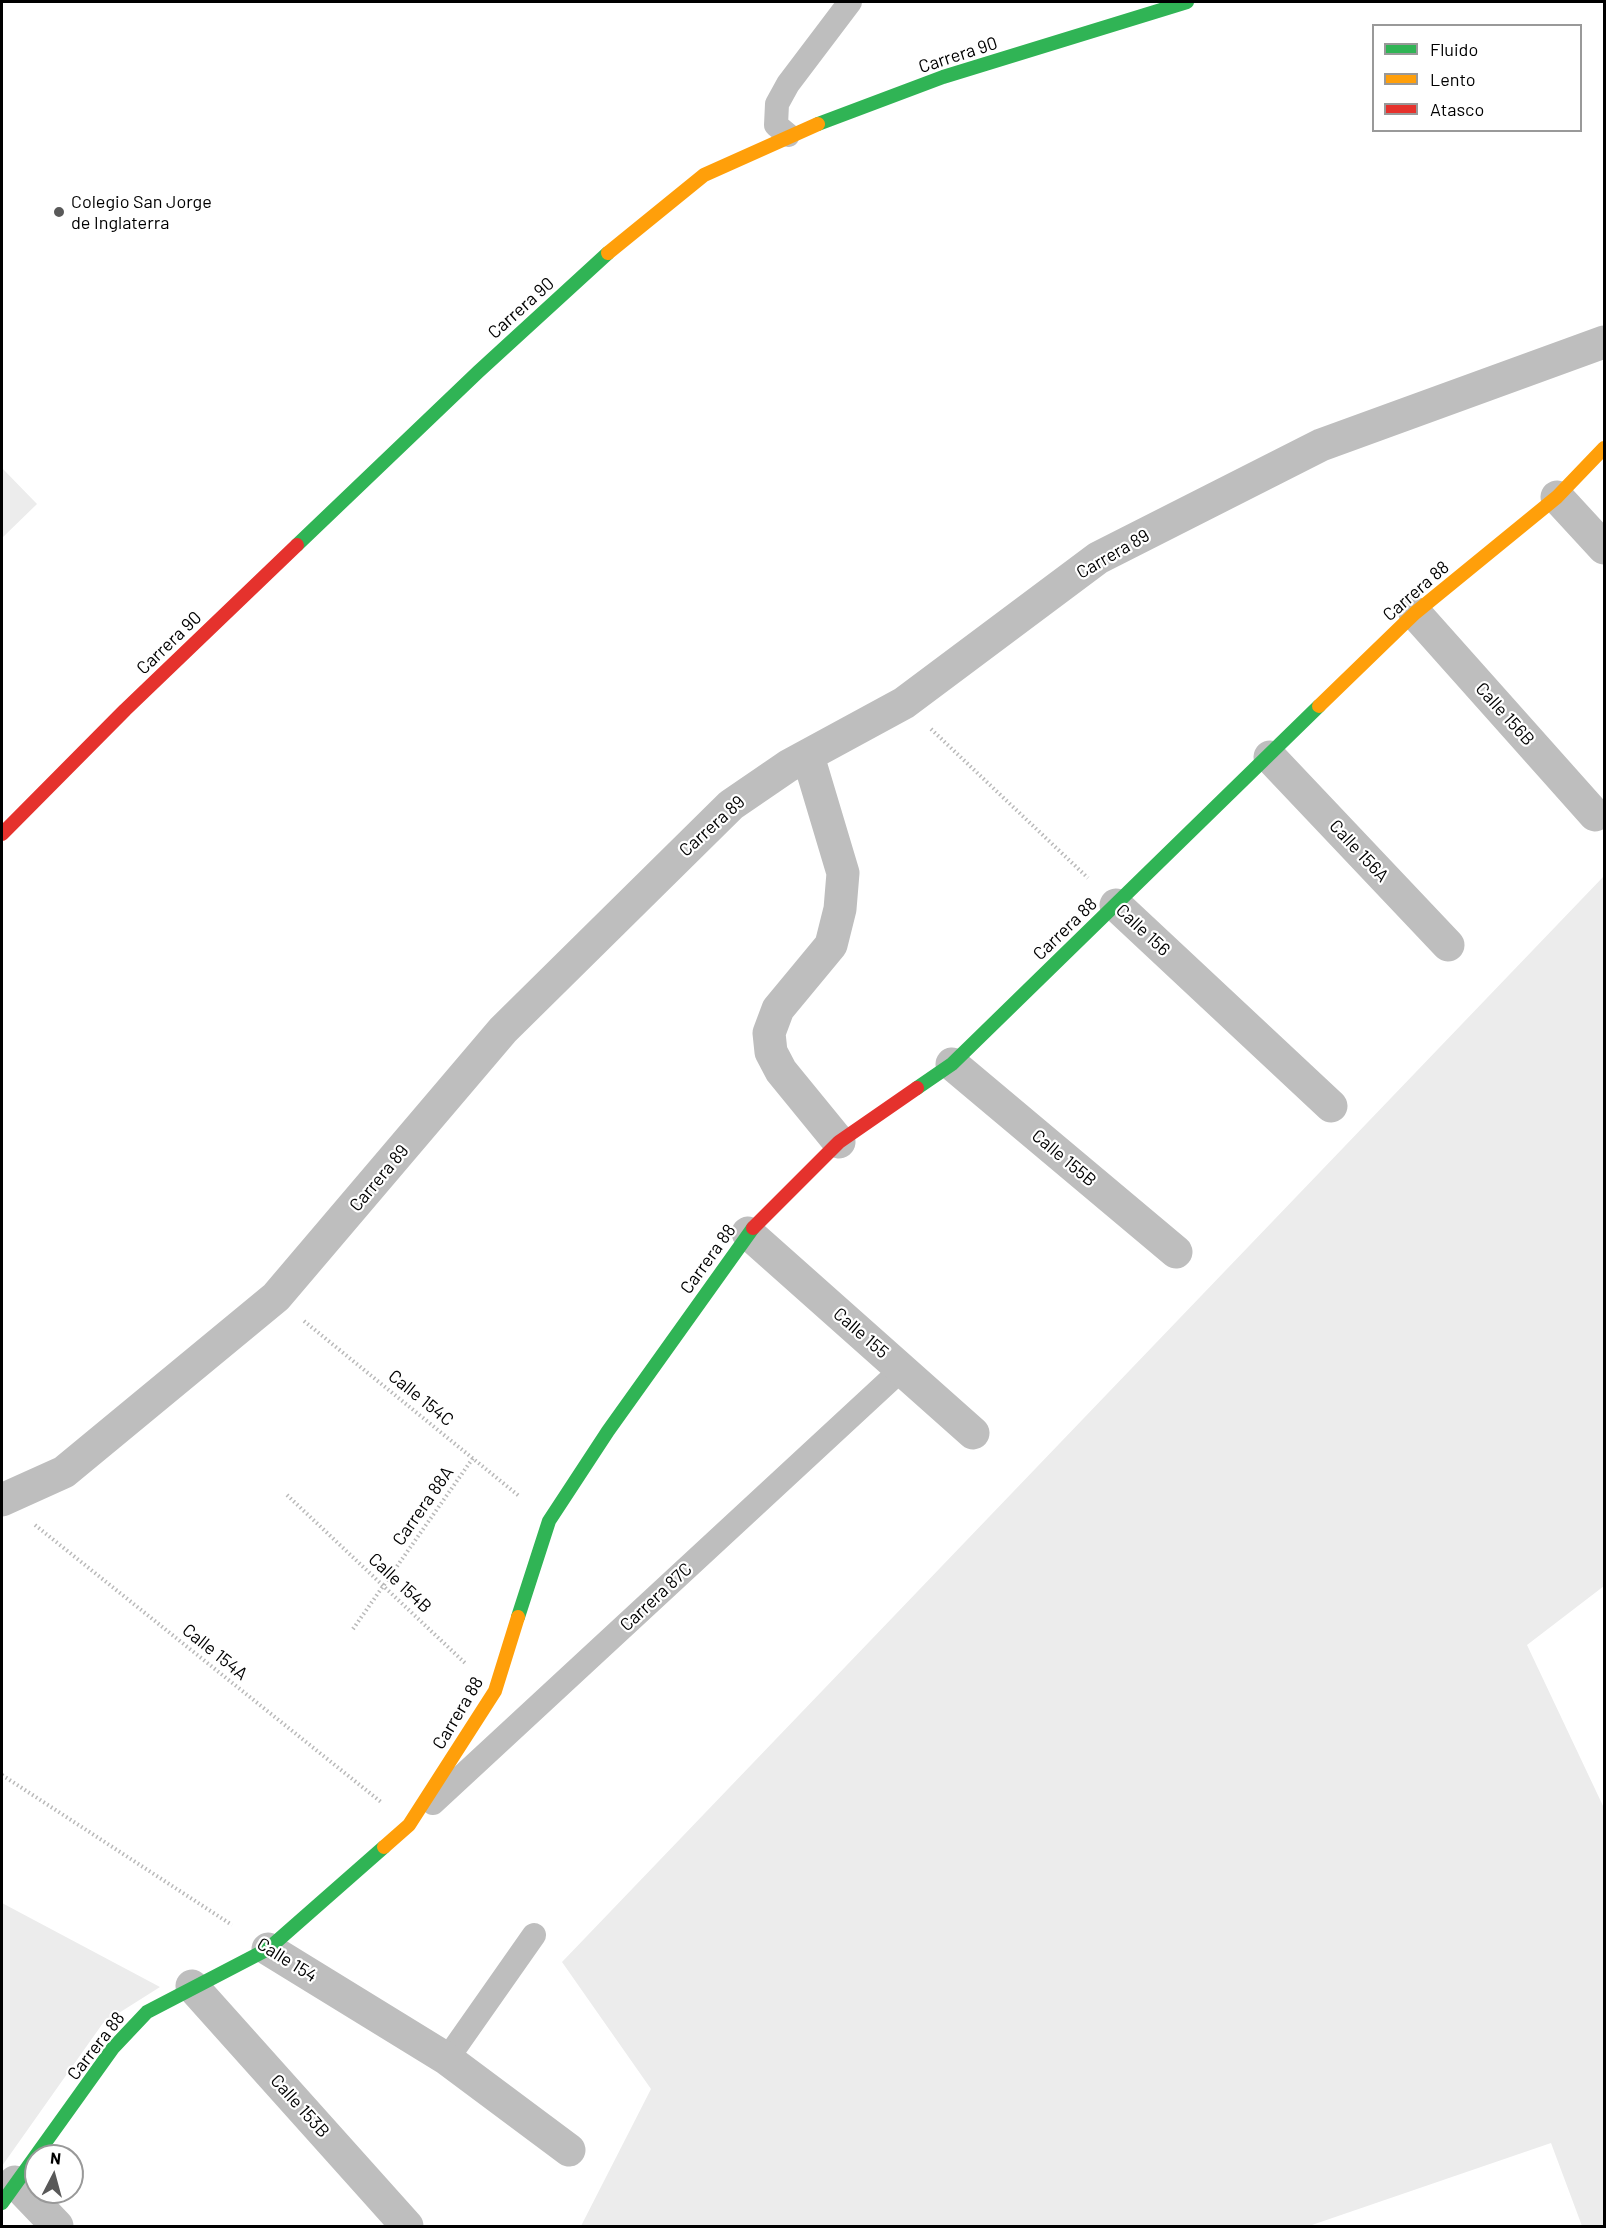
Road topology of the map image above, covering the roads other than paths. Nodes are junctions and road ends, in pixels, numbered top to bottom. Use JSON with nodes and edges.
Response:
{"nodes":[{"id":1,"x":850,"y":2,"type":"edge"},
{"id":2,"x":1187,"y":2,"type":"edge"},
{"id":3,"x":788,"y":135,"type":"junction"},
{"id":4,"x":1605,"y":342,"type":"edge"},
{"id":5,"x":1605,"y":448,"type":"edge"},
{"id":6,"x":1557,"y":497,"type":"junction"},
{"id":7,"x":1605,"y":548,"type":"edge"},
{"id":8,"x":1414,"y":613,"type":"junction"},
{"id":9,"x":808,"y":756,"type":"junction"},
{"id":10,"x":1270,"y":757,"type":"junction"},
{"id":11,"x":1595,"y":815,"type":"dead end"},
{"id":12,"x":2,"y":834,"type":"edge"},
{"id":13,"x":1116,"y":904,"type":"junction"},
{"id":14,"x":1448,"y":945,"type":"dead end"},
{"id":15,"x":952,"y":1064,"type":"junction"},
{"id":16,"x":1331,"y":1106,"type":"dead end"},
{"id":17,"x":840,"y":1142,"type":"junction"},
{"id":18,"x":748,"y":1233,"type":"junction"},
{"id":19,"x":1176,"y":1252,"type":"dead end"},
{"id":20,"x":902,"y":1369,"type":"junction"},
{"id":21,"x":973,"y":1433,"type":"dead end"},
{"id":22,"x":3,"y":1500,"type":"edge"},
{"id":23,"x":409,"y":1825,"type":"junction"},
{"id":24,"x":534,"y":1935,"type":"dead end"},
{"id":25,"x":268,"y":1949,"type":"junction"},
{"id":26,"x":192,"y":1986,"type":"junction"},
{"id":27,"x":447,"y":2059,"type":"junction"},
{"id":28,"x":569,"y":2150,"type":"dead end"},
{"id":29,"x":8,"y":2193,"type":"edge"},
{"id":30,"x":57,"y":2226,"type":"edge"},
{"id":31,"x":407,"y":2226,"type":"edge"}],
"edges":[{"from":1,"to":3,"type":"lane"},
{"from":2,"to":3,"type":"street","name":"Carrera 90"},
{"from":3,"to":12,"type":"street","name":"Carrera 90"},
{"from":4,"to":9,"type":"street","name":"Carrera 89"},
{"from":5,"to":6,"type":"street","name":"Carrera 88"},
{"from":6,"to":7,"type":"street"},
{"from":6,"to":8,"type":"street","name":"Carrera 88"},
{"from":8,"to":10,"type":"street","name":"Carrera 88"},
{"from":8,"to":11,"type":"street","name":"Calle 156B"},
{"from":9,"to":17,"type":"street"},
{"from":9,"to":22,"type":"street","name":"Carrera 89"},
{"from":10,"to":13,"type":"street","name":"Carrera 88"},
{"from":10,"to":14,"type":"street","name":"Calle 156A"},
{"from":13,"to":15,"type":"street","name":"Carrera 88"},
{"from":13,"to":16,"type":"street","name":"Calle 156"},
{"from":15,"to":17,"type":"street","name":"Carrera 88"},
{"from":15,"to":19,"type":"street","name":"Calle 155B"},
{"from":17,"to":18,"type":"street","name":"Carrera 88"},
{"from":18,"to":20,"type":"street","name":"Calle 155"},
{"from":18,"to":23,"type":"street","name":"Carrera 88"},
{"from":20,"to":21,"type":"street","name":"Calle 155"},
{"from":20,"to":23,"type":"lane","name":"Carrera 87C"},
{"from":23,"to":25,"type":"street","name":"Carrera 88"},
{"from":24,"to":27,"type":"lane"},
{"from":25,"to":26,"type":"street","name":"Carrera 88"},
{"from":25,"to":27,"type":"street","name":"Calle 154"},
{"from":26,"to":29,"type":"street","name":"Carrera 88"},
{"from":26,"to":31,"type":"street","name":"Calle 153B"},
{"from":27,"to":28,"type":"street","name":"Calle 154"},
{"from":29,"to":30,"type":"street"}]}
